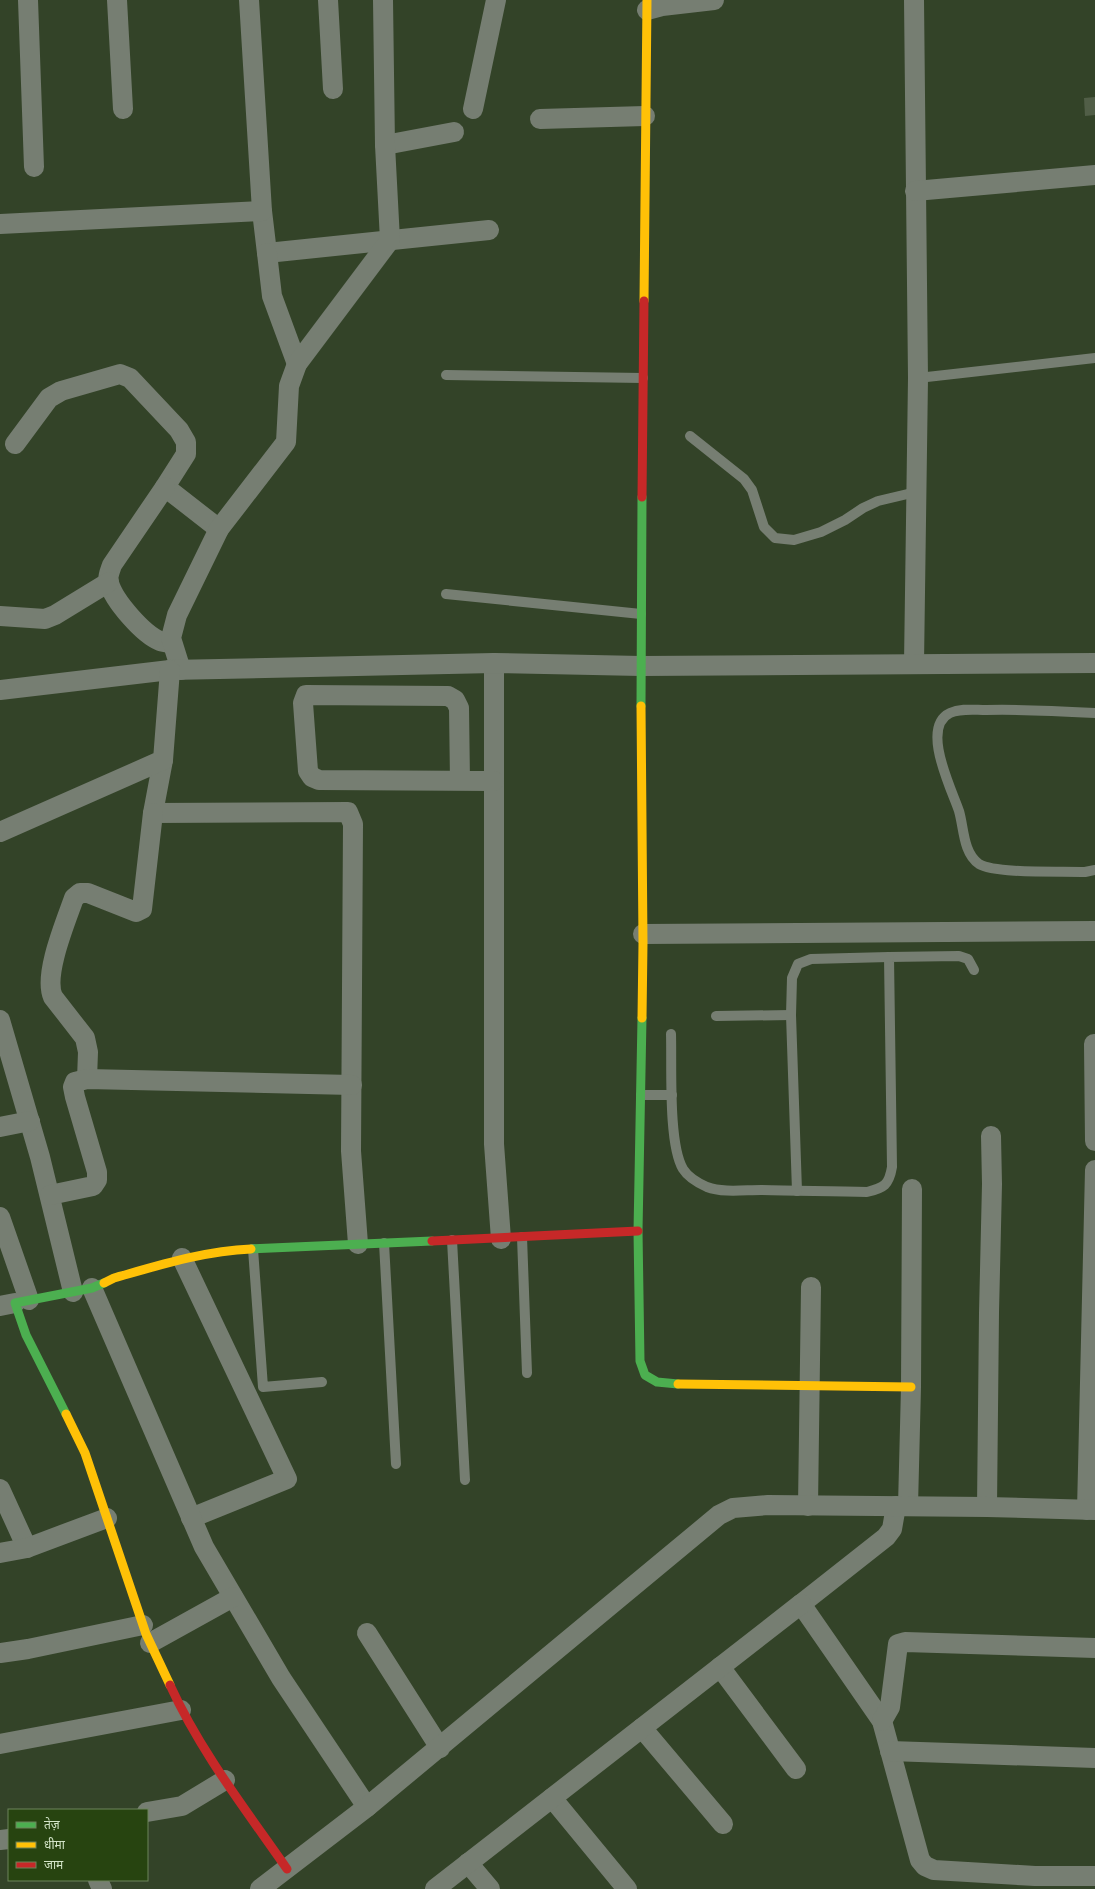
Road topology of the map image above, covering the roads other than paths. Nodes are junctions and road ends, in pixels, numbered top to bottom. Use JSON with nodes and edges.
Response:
{"nodes":[{"id":1,"x":28,"y":0,"type":"edge"},
{"id":2,"x":117,"y":0,"type":"edge"},
{"id":3,"x":249,"y":0,"type":"edge"},
{"id":4,"x":328,"y":0,"type":"edge"},
{"id":5,"x":383,"y":0,"type":"edge"},
{"id":6,"x":496,"y":0,"type":"edge"},
{"id":7,"x":714,"y":0,"type":"edge"},
{"id":8,"x":914,"y":0,"type":"edge"},
{"id":9,"x":647,"y":5,"type":"edge"},
{"id":10,"x":333,"y":89,"type":"dead end"},
{"id":11,"x":123,"y":109,"type":"dead end"},
{"id":12,"x":473,"y":109,"type":"dead end"},
{"id":13,"x":645,"y":116,"type":"junction"},
{"id":14,"x":540,"y":119,"type":"dead end"},
{"id":15,"x":454,"y":132,"type":"dead end"},
{"id":16,"x":385,"y":146,"type":"junction"},
{"id":17,"x":34,"y":167,"type":"dead end"},
{"id":18,"x":1095,"y":175,"type":"edge"},
{"id":19,"x":914,"y":191,"type":"junction"},
{"id":20,"x":262,"y":211,"type":"junction"},
{"id":21,"x":0,"y":224,"type":"edge"},
{"id":22,"x":489,"y":230,"type":"dead end"},
{"id":23,"x":390,"y":240,"type":"junction"},
{"id":24,"x":267,"y":253,"type":"junction"},
{"id":25,"x":1095,"y":358,"type":"edge"},
{"id":26,"x":297,"y":364,"type":"junction"},
{"id":27,"x":446,"y":375,"type":"dead end"},
{"id":28,"x":643,"y":378,"type":"junction"},
{"id":29,"x":918,"y":378,"type":"junction"},
{"id":30,"x":690,"y":436,"type":"dead end"},
{"id":31,"x":15,"y":444,"type":"dead end"},
{"id":32,"x":165,"y":487,"type":"junction"},
{"id":33,"x":916,"y":492,"type":"junction"},
{"id":34,"x":219,"y":529,"type":"junction"},
{"id":35,"x":108,"y":582,"type":"junction"},
{"id":36,"x":446,"y":594,"type":"dead end"},
{"id":37,"x":641,"y":614,"type":"junction"},
{"id":38,"x":0,"y":616,"type":"edge"},
{"id":39,"x":172,"y":644,"type":"junction"},
{"id":40,"x":494,"y":663,"type":"junction"},
{"id":41,"x":1095,"y":663,"type":"edge"},
{"id":42,"x":914,"y":664,"type":"junction"},
{"id":43,"x":641,"y":666,"type":"junction"},
{"id":44,"x":175,"y":670,"type":"junction"},
{"id":45,"x":0,"y":690,"type":"edge"},
{"id":46,"x":1095,"y":713,"type":"edge"},
{"id":47,"x":163,"y":760,"type":"junction"},
{"id":48,"x":460,"y":781,"type":"junction"},
{"id":49,"x":494,"y":781,"type":"junction"},
{"id":50,"x":153,"y":813,"type":"junction"},
{"id":51,"x":0,"y":832,"type":"edge"},
{"id":52,"x":1095,"y":870,"type":"edge"},
{"id":53,"x":1095,"y":931,"type":"edge"},
{"id":54,"x":643,"y":934,"type":"junction"},
{"id":55,"x":889,"y":957,"type":"junction"},
{"id":56,"x":974,"y":970,"type":"dead end"},
{"id":57,"x":791,"y":1015,"type":"junction"},
{"id":58,"x":716,"y":1016,"type":"dead end"},
{"id":59,"x":0,"y":1020,"type":"edge"},
{"id":60,"x":671,"y":1034,"type":"dead end"},
{"id":61,"x":1094,"y":1044,"type":"edge"},
{"id":62,"x":87,"y":1078,"type":"junction"},
{"id":63,"x":352,"y":1085,"type":"junction"},
{"id":64,"x":641,"y":1095,"type":"junction"},
{"id":65,"x":672,"y":1095,"type":"junction"},
{"id":66,"x":30,"y":1121,"type":"junction"},
{"id":67,"x":0,"y":1127,"type":"edge"},
{"id":68,"x":990,"y":1136,"type":"dead end"},
{"id":69,"x":1095,"y":1141,"type":"edge"},
{"id":70,"x":1095,"y":1170,"type":"edge"},
{"id":71,"x":912,"y":1189,"type":"dead end"},
{"id":72,"x":797,"y":1191,"type":"junction"},
{"id":73,"x":50,"y":1195,"type":"junction"},
{"id":74,"x":0,"y":1217,"type":"edge"},
{"id":75,"x":638,"y":1231,"type":"junction"},
{"id":76,"x":522,"y":1237,"type":"junction"},
{"id":77,"x":501,"y":1238,"type":"junction"},
{"id":78,"x":452,"y":1240,"type":"junction"},
{"id":79,"x":384,"y":1243,"type":"junction"},
{"id":80,"x":358,"y":1244,"type":"junction"},
{"id":81,"x":253,"y":1249,"type":"junction"},
{"id":82,"x":182,"y":1258,"type":"junction"},
{"id":83,"x":811,"y":1287,"type":"dead end"},
{"id":84,"x":83,"y":1290,"type":"junction"},
{"id":85,"x":14,"y":1303,"type":"edge"},
{"id":86,"x":527,"y":1373,"type":"dead end"},
{"id":87,"x":322,"y":1382,"type":"dead end"},
{"id":88,"x":810,"y":1387,"type":"junction"},
{"id":89,"x":911,"y":1387,"type":"junction"},
{"id":90,"x":396,"y":1464,"type":"dead end"},
{"id":91,"x":465,"y":1480,"type":"dead end"},
{"id":92,"x":0,"y":1489,"type":"edge"},
{"id":93,"x":808,"y":1506,"type":"junction"},
{"id":94,"x":902,"y":1506,"type":"junction"},
{"id":95,"x":987,"y":1506,"type":"junction"},
{"id":96,"x":1091,"y":1510,"type":"edge"},
{"id":97,"x":107,"y":1518,"type":"junction"},
{"id":98,"x":191,"y":1518,"type":"junction"},
{"id":99,"x":27,"y":1548,"type":"junction"},
{"id":100,"x":0,"y":1553,"type":"edge"},
{"id":101,"x":233,"y":1597,"type":"junction"},
{"id":102,"x":801,"y":1604,"type":"junction"},
{"id":103,"x":367,"y":1633,"type":"dead end"},
{"id":104,"x":146,"y":1634,"type":"junction"},
{"id":105,"x":1095,"y":1648,"type":"edge"},
{"id":106,"x":0,"y":1653,"type":"edge"},
{"id":107,"x":720,"y":1668,"type":"junction"},
{"id":108,"x":182,"y":1710,"type":"junction"},
{"id":109,"x":882,"y":1722,"type":"junction"},
{"id":110,"x":642,"y":1728,"type":"junction"},
{"id":111,"x":0,"y":1744,"type":"edge"},
{"id":112,"x":440,"y":1748,"type":"junction"},
{"id":113,"x":890,"y":1751,"type":"junction"},
{"id":114,"x":1095,"y":1758,"type":"edge"},
{"id":115,"x":796,"y":1768,"type":"dead end"},
{"id":116,"x":225,"y":1780,"type":"junction"},
{"id":117,"x":552,"y":1798,"type":"junction"},
{"id":118,"x":367,"y":1807,"type":"junction"},
{"id":119,"x":148,"y":1812,"type":"edge"},
{"id":120,"x":723,"y":1824,"type":"dead end"},
{"id":121,"x":468,"y":1864,"type":"junction"},
{"id":122,"x":287,"y":1869,"type":"junction"},
{"id":123,"x":1095,"y":1876,"type":"edge"},
{"id":124,"x":1034,"y":1882,"type":"edge"},
{"id":125,"x":260,"y":1889,"type":"edge"},
{"id":126,"x":435,"y":1889,"type":"edge"},
{"id":127,"x":490,"y":1889,"type":"edge"},
{"id":128,"x":627,"y":1889,"type":"edge"}],
"edges":[{"from":1,"to":17,"type":"street"},
{"from":2,"to":11,"type":"street"},
{"from":3,"to":20,"type":"street"},
{"from":4,"to":10,"type":"street"},
{"from":5,"to":16,"type":"street"},
{"from":6,"to":12,"type":"street"},
{"from":7,"to":9,"type":"street"},
{"from":8,"to":19,"type":"street"},
{"from":9,"to":13,"type":"street"},
{"from":13,"to":14,"type":"street"},
{"from":13,"to":28,"type":"street"},
{"from":15,"to":16,"type":"street"},
{"from":16,"to":23,"type":"street"},
{"from":18,"to":19,"type":"street"},
{"from":19,"to":29,"type":"street"},
{"from":20,"to":21,"type":"street"},
{"from":20,"to":24,"type":"street"},
{"from":22,"to":23,"type":"street"},
{"from":23,"to":24,"type":"street"},
{"from":23,"to":26,"type":"street"},
{"from":24,"to":26,"type":"street"},
{"from":25,"to":29,"type":"lane"},
{"from":26,"to":34,"type":"street"},
{"from":27,"to":28,"type":"lane"},
{"from":28,"to":37,"type":"street"},
{"from":29,"to":33,"type":"street"},
{"from":30,"to":33,"type":"lane"},
{"from":31,"to":32,"type":"street"},
{"from":32,"to":34,"type":"street"},
{"from":32,"to":35,"type":"street"},
{"from":33,"to":42,"type":"street"},
{"from":34,"to":39,"type":"street"},
{"from":35,"to":38,"type":"street"},
{"from":35,"to":39,"type":"street"},
{"from":36,"to":37,"type":"lane"},
{"from":37,"to":43,"type":"street"},
{"from":39,"to":44,"type":"street"},
{"from":40,"to":43,"type":"street"},
{"from":40,"to":44,"type":"street"},
{"from":40,"to":49,"type":"street"},
{"from":41,"to":42,"type":"street"},
{"from":42,"to":43,"type":"street"},
{"from":43,"to":54,"type":"street"},
{"from":44,"to":45,"type":"street"},
{"from":44,"to":47,"type":"street"},
{"from":46,"to":52,"type":"lane"},
{"from":47,"to":50,"type":"street"},
{"from":47,"to":51,"type":"street"},
{"from":48,"to":48,"type":"street"},
{"from":48,"to":49,"type":"street"},
{"from":49,"to":77,"type":"street"},
{"from":50,"to":62,"type":"street"},
{"from":50,"to":63,"type":"street"},
{"from":53,"to":54,"type":"street"},
{"from":54,"to":64,"type":"street"},
{"from":55,"to":56,"type":"lane"},
{"from":55,"to":57,"type":"lane"},
{"from":55,"to":72,"type":"lane"},
{"from":57,"to":58,"type":"lane"},
{"from":57,"to":72,"type":"lane"},
{"from":59,"to":66,"type":"street"},
{"from":60,"to":65,"type":"lane"},
{"from":61,"to":69,"type":"street"},
{"from":62,"to":63,"type":"street"},
{"from":62,"to":73,"type":"street"},
{"from":63,"to":80,"type":"street"},
{"from":64,"to":65,"type":"lane"},
{"from":64,"to":75,"type":"street"},
{"from":65,"to":72,"type":"lane"},
{"from":66,"to":67,"type":"street"},
{"from":66,"to":73,"type":"street"},
{"from":68,"to":95,"type":"street"},
{"from":70,"to":96,"type":"street"},
{"from":71,"to":89,"type":"street"},
{"from":73,"to":84,"type":"street"},
{"from":74,"to":85,"type":"street"},
{"from":75,"to":76,"type":"street"},
{"from":75,"to":88,"type":"street"},
{"from":76,"to":77,"type":"street"},
{"from":76,"to":86,"type":"lane"},
{"from":77,"to":78,"type":"street"},
{"from":78,"to":79,"type":"street"},
{"from":78,"to":91,"type":"lane"},
{"from":79,"to":80,"type":"street"},
{"from":79,"to":90,"type":"lane"},
{"from":80,"to":81,"type":"street"},
{"from":81,"to":82,"type":"street"},
{"from":81,"to":87,"type":"lane"},
{"from":82,"to":84,"type":"street"},
{"from":82,"to":98,"type":"street"},
{"from":83,"to":88,"type":"street"},
{"from":84,"to":85,"type":"street"},
{"from":84,"to":98,"type":"street"},
{"from":85,"to":97,"type":"street"},
{"from":88,"to":89,"type":"street"},
{"from":88,"to":93,"type":"street"},
{"from":89,"to":94,"type":"street"},
{"from":92,"to":99,"type":"street"},
{"from":93,"to":94,"type":"street"},
{"from":93,"to":112,"type":"street"},
{"from":94,"to":95,"type":"street"},
{"from":94,"to":102,"type":"street"},
{"from":95,"to":96,"type":"street"},
{"from":97,"to":99,"type":"street"},
{"from":97,"to":104,"type":"street"},
{"from":98,"to":101,"type":"street"},
{"from":99,"to":100,"type":"street"},
{"from":101,"to":104,"type":"street"},
{"from":101,"to":118,"type":"street"},
{"from":102,"to":107,"type":"street"},
{"from":102,"to":109,"type":"street"},
{"from":103,"to":112,"type":"street"},
{"from":104,"to":106,"type":"street"},
{"from":104,"to":108,"type":"street"},
{"from":105,"to":109,"type":"street"},
{"from":107,"to":110,"type":"street"},
{"from":107,"to":115,"type":"street"},
{"from":108,"to":111,"type":"street"},
{"from":108,"to":116,"type":"street"},
{"from":109,"to":113,"type":"street"},
{"from":110,"to":117,"type":"street"},
{"from":110,"to":120,"type":"street"},
{"from":112,"to":118,"type":"street"},
{"from":113,"to":114,"type":"street"},
{"from":113,"to":124,"type":"street"},
{"from":116,"to":119,"type":"street"},
{"from":116,"to":122,"type":"street"},
{"from":117,"to":121,"type":"street"},
{"from":117,"to":128,"type":"street"},
{"from":118,"to":122,"type":"street"},
{"from":121,"to":126,"type":"street"},
{"from":121,"to":127,"type":"street"},
{"from":122,"to":125,"type":"street"},
{"from":123,"to":124,"type":"street"}]}
